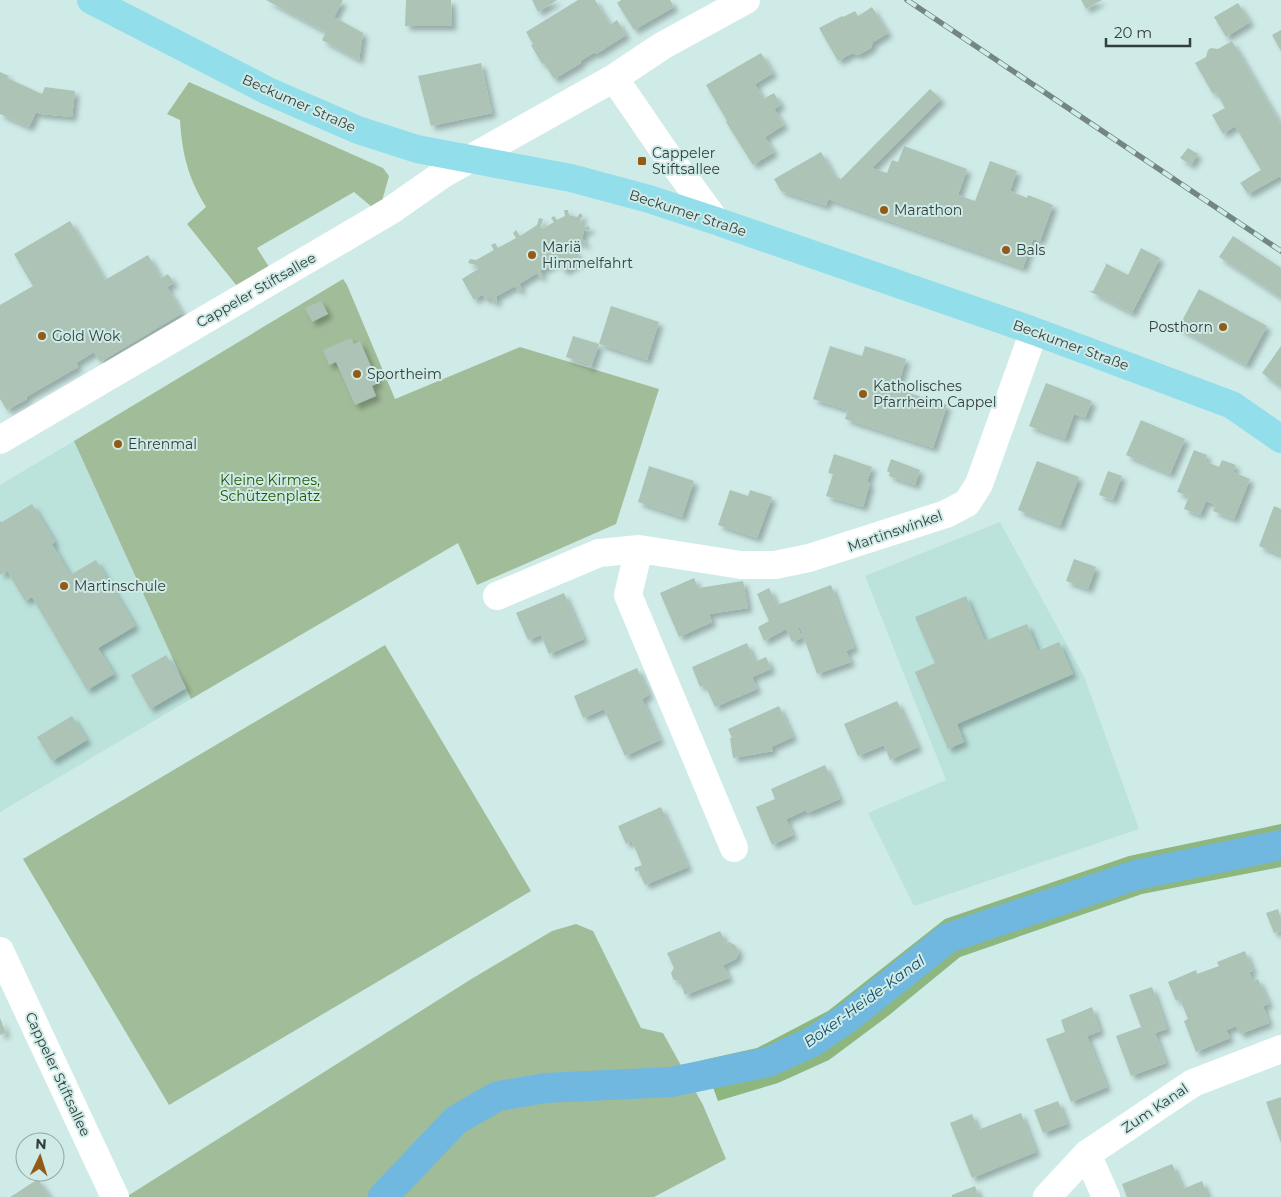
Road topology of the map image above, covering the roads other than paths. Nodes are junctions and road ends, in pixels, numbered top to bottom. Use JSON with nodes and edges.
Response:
{"nodes":[{"id":1,"x":91,"y":0,"type":"edge"},
{"id":2,"x":746,"y":0,"type":"edge"},
{"id":3,"x":614,"y":78,"type":"junction"},
{"id":4,"x":471,"y":159,"type":"junction"},
{"id":5,"x":716,"y":221,"type":"junction"},
{"id":6,"x":1034,"y":331,"type":"junction"},
{"id":7,"x":1281,"y":439,"type":"edge"},
{"id":8,"x":0,"y":440,"type":"edge"},
{"id":9,"x":639,"y":549,"type":"junction"},
{"id":10,"x":497,"y":596,"type":"dead end"},
{"id":11,"x":734,"y":848,"type":"dead end"},
{"id":12,"x":0,"y":951,"type":"edge"},
{"id":13,"x":1281,"y":1049,"type":"edge"},
{"id":14,"x":1088,"y":1154,"type":"junction"},
{"id":15,"x":115,"y":1197,"type":"edge"},
{"id":16,"x":1047,"y":1197,"type":"edge"},
{"id":17,"x":1106,"y":1197,"type":"edge"}],
"edges":[{"from":1,"to":4,"type":"main road","name":"Beckumer Straße"},
{"from":2,"to":3,"type":"street","name":"Cappeler Stiftsallee"},
{"from":3,"to":4,"type":"street","name":"Cappeler Stiftsallee"},
{"from":3,"to":5,"type":"street"},
{"from":4,"to":5,"type":"main road","name":"Beckumer Straße"},
{"from":4,"to":8,"type":"street","name":"Cappeler Stiftsallee"},
{"from":5,"to":6,"type":"main road","name":"Beckumer Straße"},
{"from":6,"to":7,"type":"main road","name":"Beckumer Straße"},
{"from":6,"to":9,"type":"street","name":"Martinswinkel"},
{"from":9,"to":10,"type":"street","name":"Martinswinkel"},
{"from":9,"to":11,"type":"street"},
{"from":12,"to":15,"type":"street","name":"Cappeler Stiftsallee"},
{"from":13,"to":14,"type":"street","name":"Zum Kanal"},
{"from":14,"to":16,"type":"street","name":"Zum Kanal"},
{"from":14,"to":17,"type":"street"}]}
